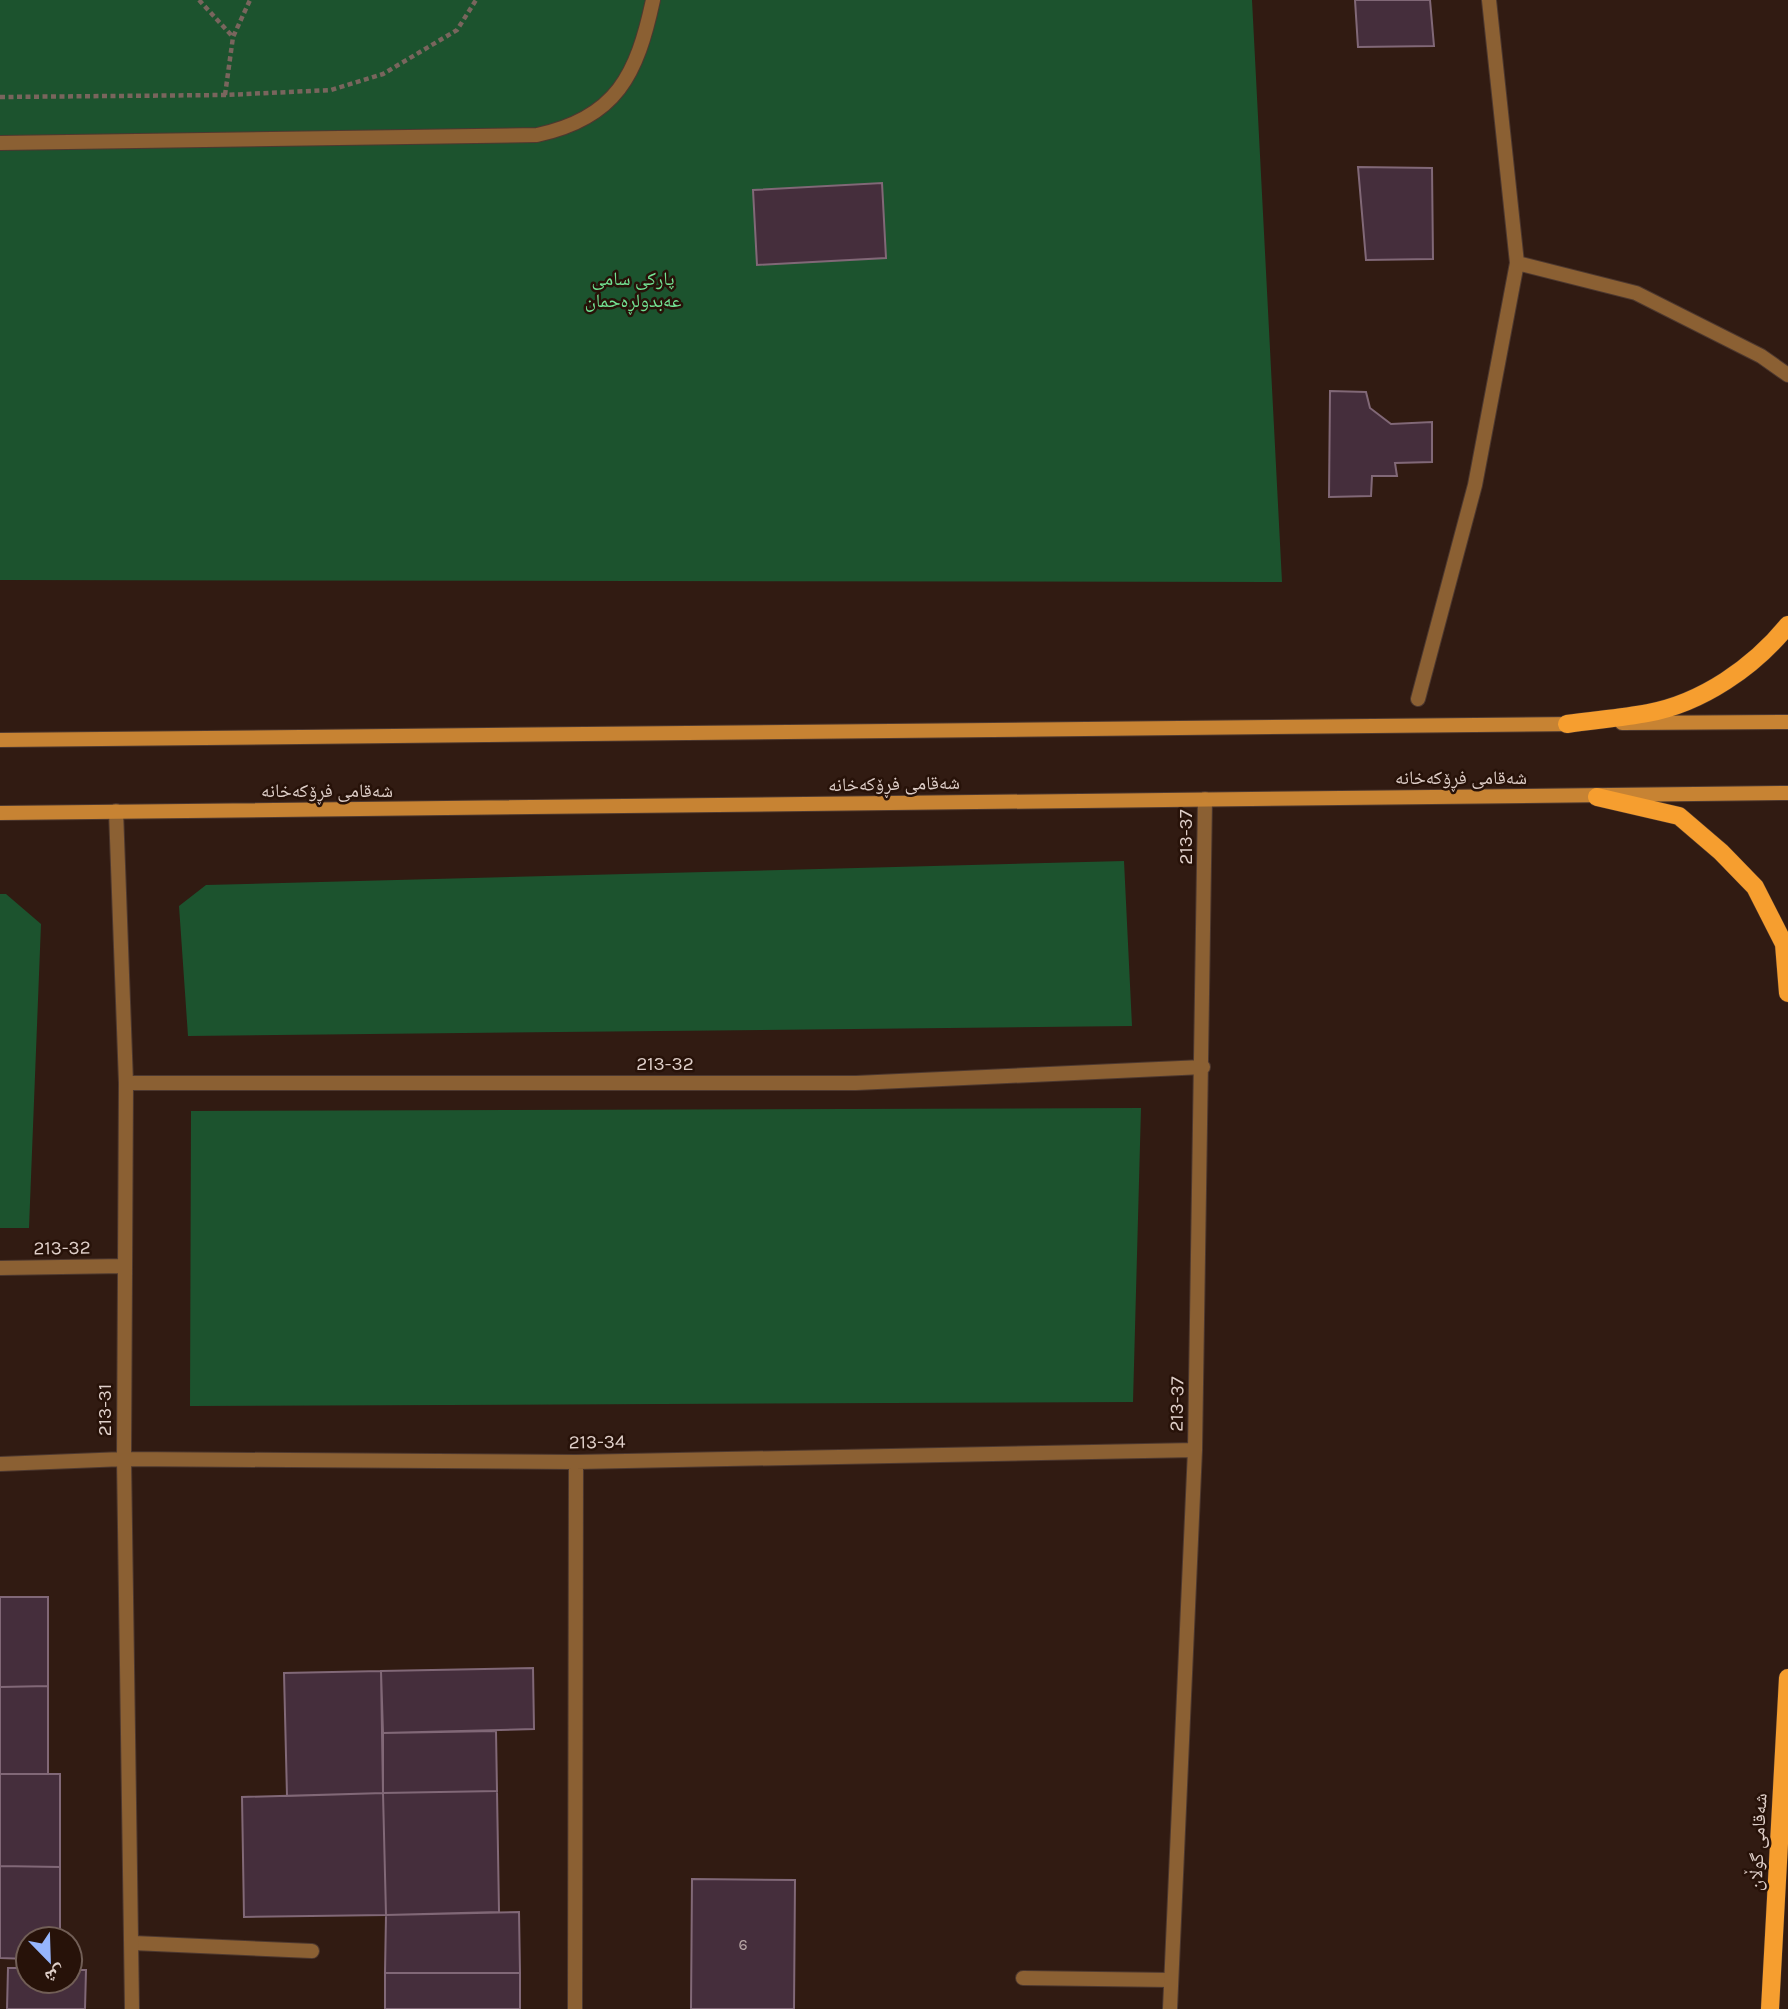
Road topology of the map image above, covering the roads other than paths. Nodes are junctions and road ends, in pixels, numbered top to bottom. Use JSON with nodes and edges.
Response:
{"nodes":[{"id":1,"x":653,"y":0,"type":"edge"},
{"id":2,"x":1489,"y":0,"type":"edge"},
{"id":3,"x":0,"y":142,"type":"edge"},
{"id":4,"x":1517,"y":263,"type":"junction"},
{"id":5,"x":1788,"y":375,"type":"edge"},
{"id":6,"x":1788,"y":625,"type":"edge"},
{"id":7,"x":1418,"y":699,"type":"dead end"},
{"id":8,"x":1788,"y":722,"type":"edge"},
{"id":9,"x":1567,"y":724,"type":"junction"},
{"id":10,"x":0,"y":740,"type":"edge"},
{"id":11,"x":1788,"y":793,"type":"edge"},
{"id":12,"x":1597,"y":797,"type":"junction"},
{"id":13,"x":1205,"y":799,"type":"junction"},
{"id":14,"x":116,"y":811,"type":"junction"},
{"id":15,"x":0,"y":813,"type":"edge"},
{"id":16,"x":1788,"y":993,"type":"edge"},
{"id":17,"x":1203,"y":1067,"type":"junction"},
{"id":18,"x":126,"y":1083,"type":"junction"},
{"id":19,"x":124,"y":1266,"type":"junction"},
{"id":20,"x":0,"y":1268,"type":"edge"},
{"id":21,"x":1195,"y":1450,"type":"junction"},
{"id":22,"x":124,"y":1460,"type":"junction"},
{"id":23,"x":576,"y":1462,"type":"junction"},
{"id":24,"x":0,"y":1464,"type":"edge"},
{"id":25,"x":1788,"y":1678,"type":"edge"},
{"id":26,"x":133,"y":1943,"type":"junction"},
{"id":27,"x":312,"y":1951,"type":"dead end"},
{"id":28,"x":1023,"y":1978,"type":"dead end"},
{"id":29,"x":1171,"y":1980,"type":"junction"},
{"id":30,"x":132,"y":2009,"type":"edge"},
{"id":31,"x":575,"y":2009,"type":"edge"},
{"id":32,"x":1170,"y":2009,"type":"edge"},
{"id":33,"x":1770,"y":2009,"type":"edge"}],
"edges":[{"from":1,"to":3,"type":"street"},
{"from":2,"to":4,"type":"street"},
{"from":4,"to":5,"type":"street"},
{"from":4,"to":7,"type":"street"},
{"from":6,"to":9,"type":"main road"},
{"from":8,"to":9,"type":"main road"},
{"from":9,"to":10,"type":"main road"},
{"from":11,"to":12,"type":"main road","name":"شەقامی فڕۆکەخانە"},
{"from":12,"to":13,"type":"main road","name":"شەقامی فڕۆکەخانە"},
{"from":12,"to":16,"type":"main road"},
{"from":13,"to":14,"type":"main road","name":"شەقامی فڕۆکەخانە"},
{"from":13,"to":17,"type":"street","name":"213-37"},
{"from":14,"to":15,"type":"main road","name":"شەقامی فڕۆکەخانە"},
{"from":14,"to":18,"type":"street","name":"213-31"},
{"from":17,"to":18,"type":"street","name":"213-32"},
{"from":17,"to":21,"type":"street","name":"213-37"},
{"from":18,"to":19,"type":"street","name":"213-31"},
{"from":19,"to":20,"type":"street","name":"213-32"},
{"from":19,"to":22,"type":"street","name":"213-31"},
{"from":21,"to":23,"type":"street","name":"213-34"},
{"from":21,"to":29,"type":"street","name":"213-37"},
{"from":22,"to":23,"type":"street","name":"213-34"},
{"from":22,"to":24,"type":"street","name":"213-34"},
{"from":22,"to":26,"type":"street","name":"213-31"},
{"from":23,"to":31,"type":"street"},
{"from":25,"to":33,"type":"main road","name":"شەقامی گوڵان"},
{"from":26,"to":27,"type":"street"},
{"from":26,"to":30,"type":"street","name":"213-31"},
{"from":28,"to":29,"type":"street"},
{"from":29,"to":32,"type":"street","name":"213-37"}]}
